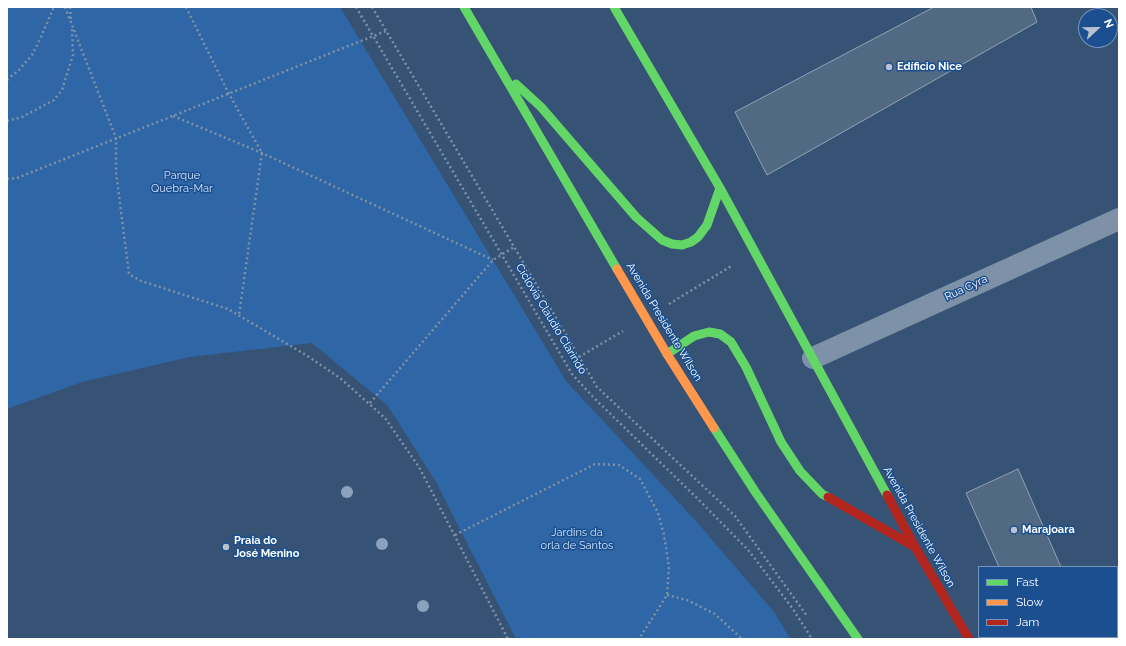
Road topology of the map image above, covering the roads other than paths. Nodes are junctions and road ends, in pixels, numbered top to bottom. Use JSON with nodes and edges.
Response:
{"nodes":[{"id":1,"x":464,"y":7,"type":"edge"},
{"id":2,"x":614,"y":7,"type":"edge"},
{"id":3,"x":500,"y":70,"type":"junction"},
{"id":4,"x":720,"y":188,"type":"junction"},
{"id":5,"x":1119,"y":219,"type":"edge"},
{"id":6,"x":667,"y":354,"type":"junction"},
{"id":7,"x":813,"y":358,"type":"junction"},
{"id":8,"x":915,"y":547,"type":"junction"},
{"id":9,"x":858,"y":639,"type":"edge"},
{"id":10,"x":969,"y":639,"type":"edge"}],
"edges":[{"from":1,"to":3,"type":"main road","name":"Avenida Presidente Wilson"},
{"from":2,"to":4,"type":"main road","name":"Avenida Presidente Wilson"},
{"from":3,"to":4,"type":"main road"},
{"from":3,"to":6,"type":"main road","name":"Avenida Presidente Wilson"},
{"from":4,"to":7,"type":"main road","name":"Avenida Presidente Wilson"},
{"from":5,"to":7,"type":"street","name":"Rua Cyra"},
{"from":6,"to":8,"type":"main road"},
{"from":6,"to":9,"type":"main road","name":"Avenida Presidente Wilson"},
{"from":7,"to":8,"type":"main road","name":"Avenida Presidente Wilson"},
{"from":8,"to":10,"type":"main road","name":"Avenida Presidente Wilson"}]}
